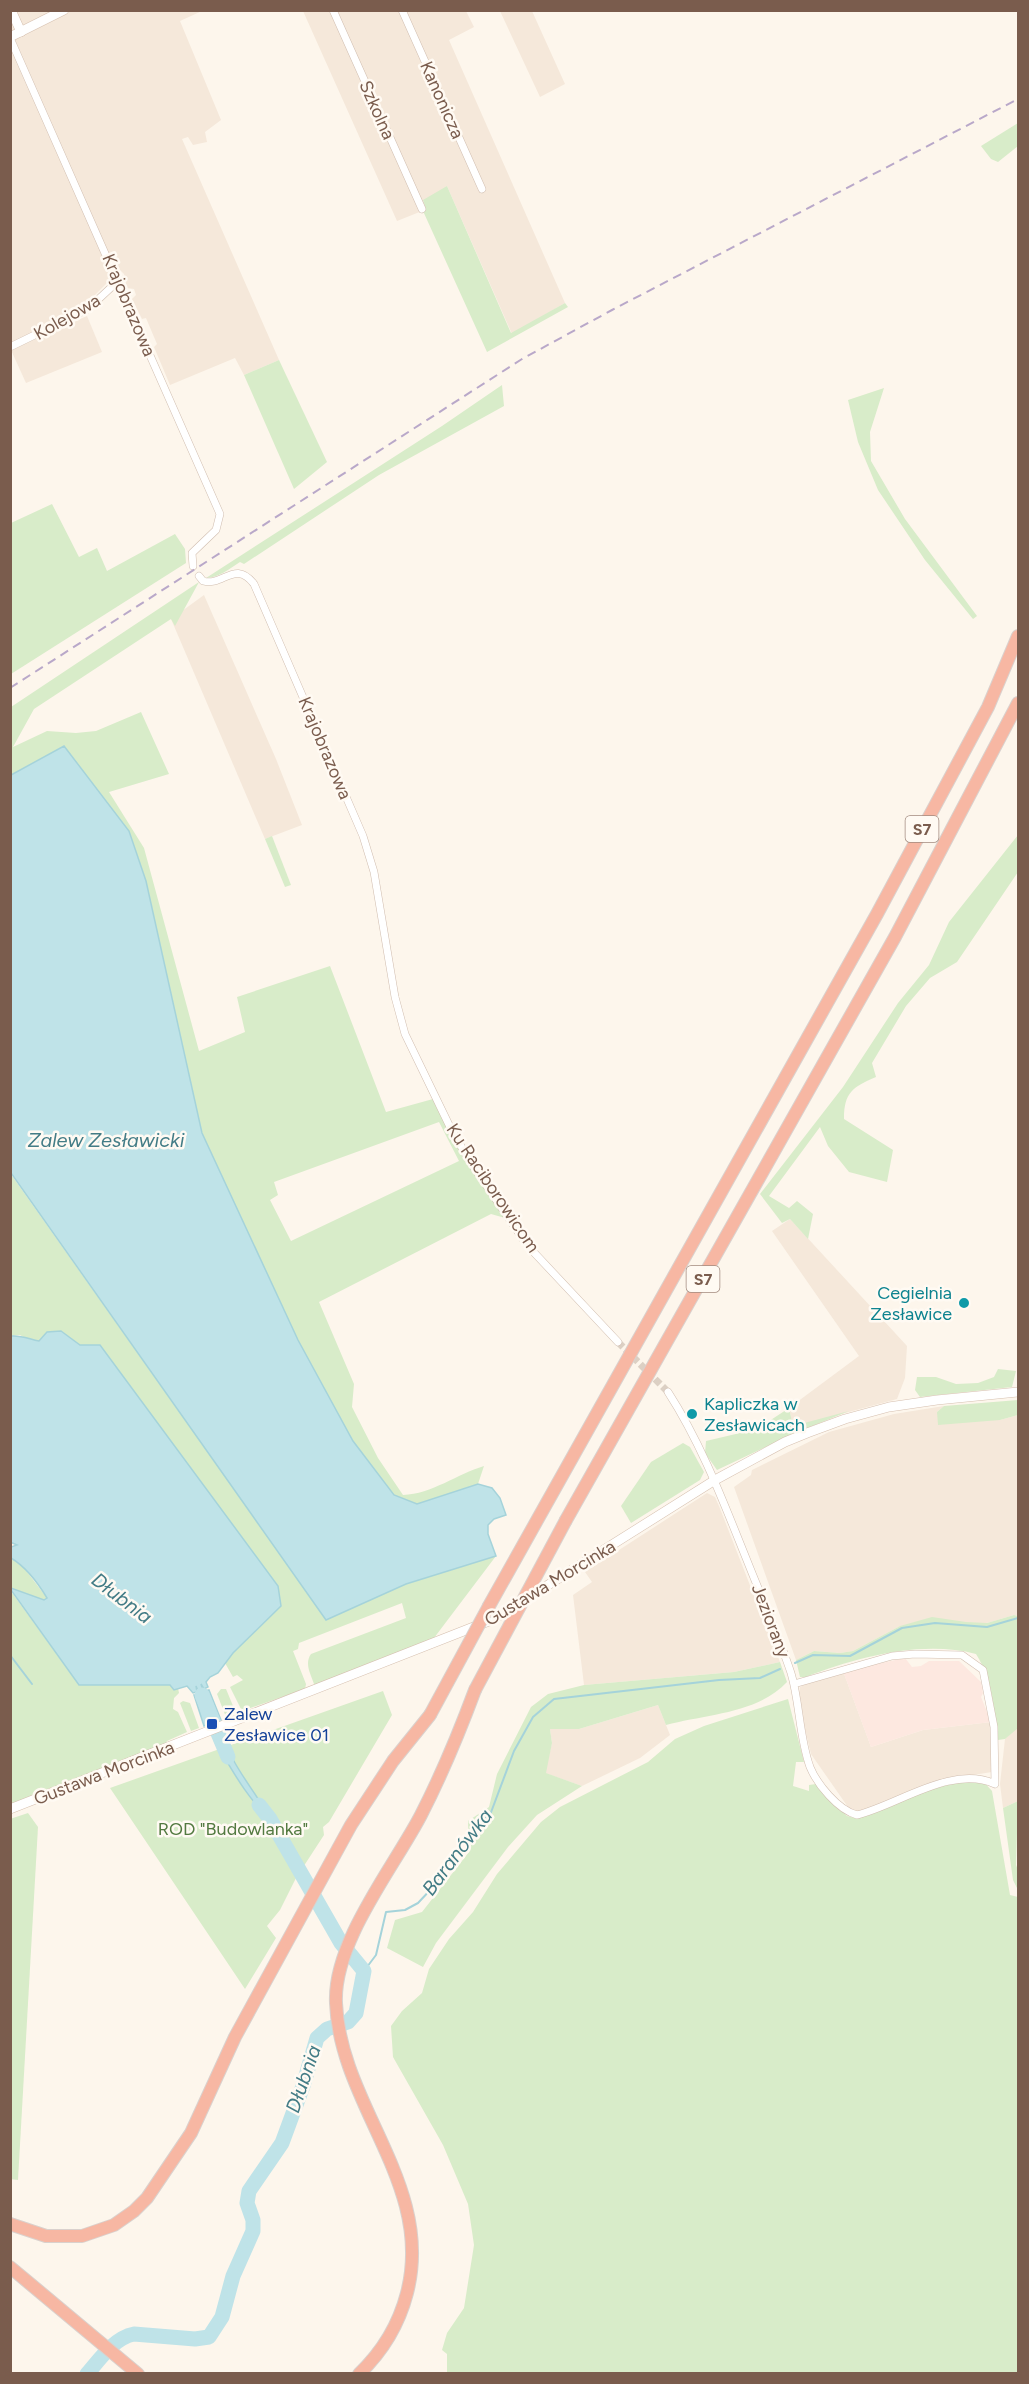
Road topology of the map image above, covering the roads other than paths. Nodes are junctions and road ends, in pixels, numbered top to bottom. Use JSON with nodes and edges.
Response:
{"nodes":[{"id":1,"x":11,"y":10,"type":"edge"},
{"id":2,"x":64,"y":10,"type":"edge"},
{"id":3,"x":333,"y":10,"type":"edge"},
{"id":4,"x":402,"y":10,"type":"edge"},
{"id":5,"x":21,"y":32,"type":"junction"},
{"id":6,"x":10,"y":38,"type":"edge"},
{"id":7,"x":482,"y":189,"type":"dead end"},
{"id":8,"x":422,"y":208,"type":"dead end"},
{"id":9,"x":119,"y":280,"type":"junction"},
{"id":10,"x":10,"y":347,"type":"edge"},
{"id":11,"x":193,"y":566,"type":"dead end"},
{"id":12,"x":199,"y":576,"type":"dead end"},
{"id":13,"x":1018,"y":636,"type":"edge"},
{"id":14,"x":1018,"y":703,"type":"edge"},
{"id":15,"x":374,"y":872,"type":"joint"},
{"id":16,"x":618,"y":1342,"type":"tunnel mouth"},
{"id":17,"x":668,"y":1392,"type":"tunnel mouth"},
{"id":18,"x":1018,"y":1392,"type":"edge"},
{"id":19,"x":715,"y":1480,"type":"junction"},
{"id":20,"x":794,"y":1684,"type":"junction"},
{"id":21,"x":10,"y":1809,"type":"edge"},
{"id":22,"x":10,"y":2224,"type":"edge"},
{"id":23,"x":10,"y":2267,"type":"edge"},
{"id":24,"x":138,"y":2373,"type":"edge"},
{"id":25,"x":359,"y":2373,"type":"edge"}],
"edges":[{"from":1,"to":5,"type":"street"},
{"from":2,"to":5,"type":"street"},
{"from":3,"to":8,"type":"street","name":"Szkolna"},
{"from":4,"to":7,"type":"street","name":"Kanonicza"},
{"from":5,"to":6,"type":"street"},
{"from":6,"to":9,"type":"street","name":"Krajobrazowa"},
{"from":9,"to":10,"type":"street","name":"Kolejowa"},
{"from":9,"to":11,"type":"street","name":"Krajobrazowa"},
{"from":12,"to":15,"type":"street","name":"Krajobrazowa"},
{"from":13,"to":22,"type":"highway","number":"S7","bridge":true},
{"from":14,"to":25,"type":"highway","number":"S7","bridge":true},
{"from":15,"to":16,"type":"street","name":"Ku Raciborowicom"},
{"from":17,"to":19,"type":"street"},
{"from":18,"to":19,"type":"street","name":"Gustawa Morcinka"},
{"from":19,"to":20,"type":"street","name":"Jeziorany"},
{"from":19,"to":21,"type":"street","name":"Gustawa Morcinka"},
{"from":20,"to":20,"type":"street","name":"Jeziorany"},
{"from":23,"to":24,"type":"highway"}]}
